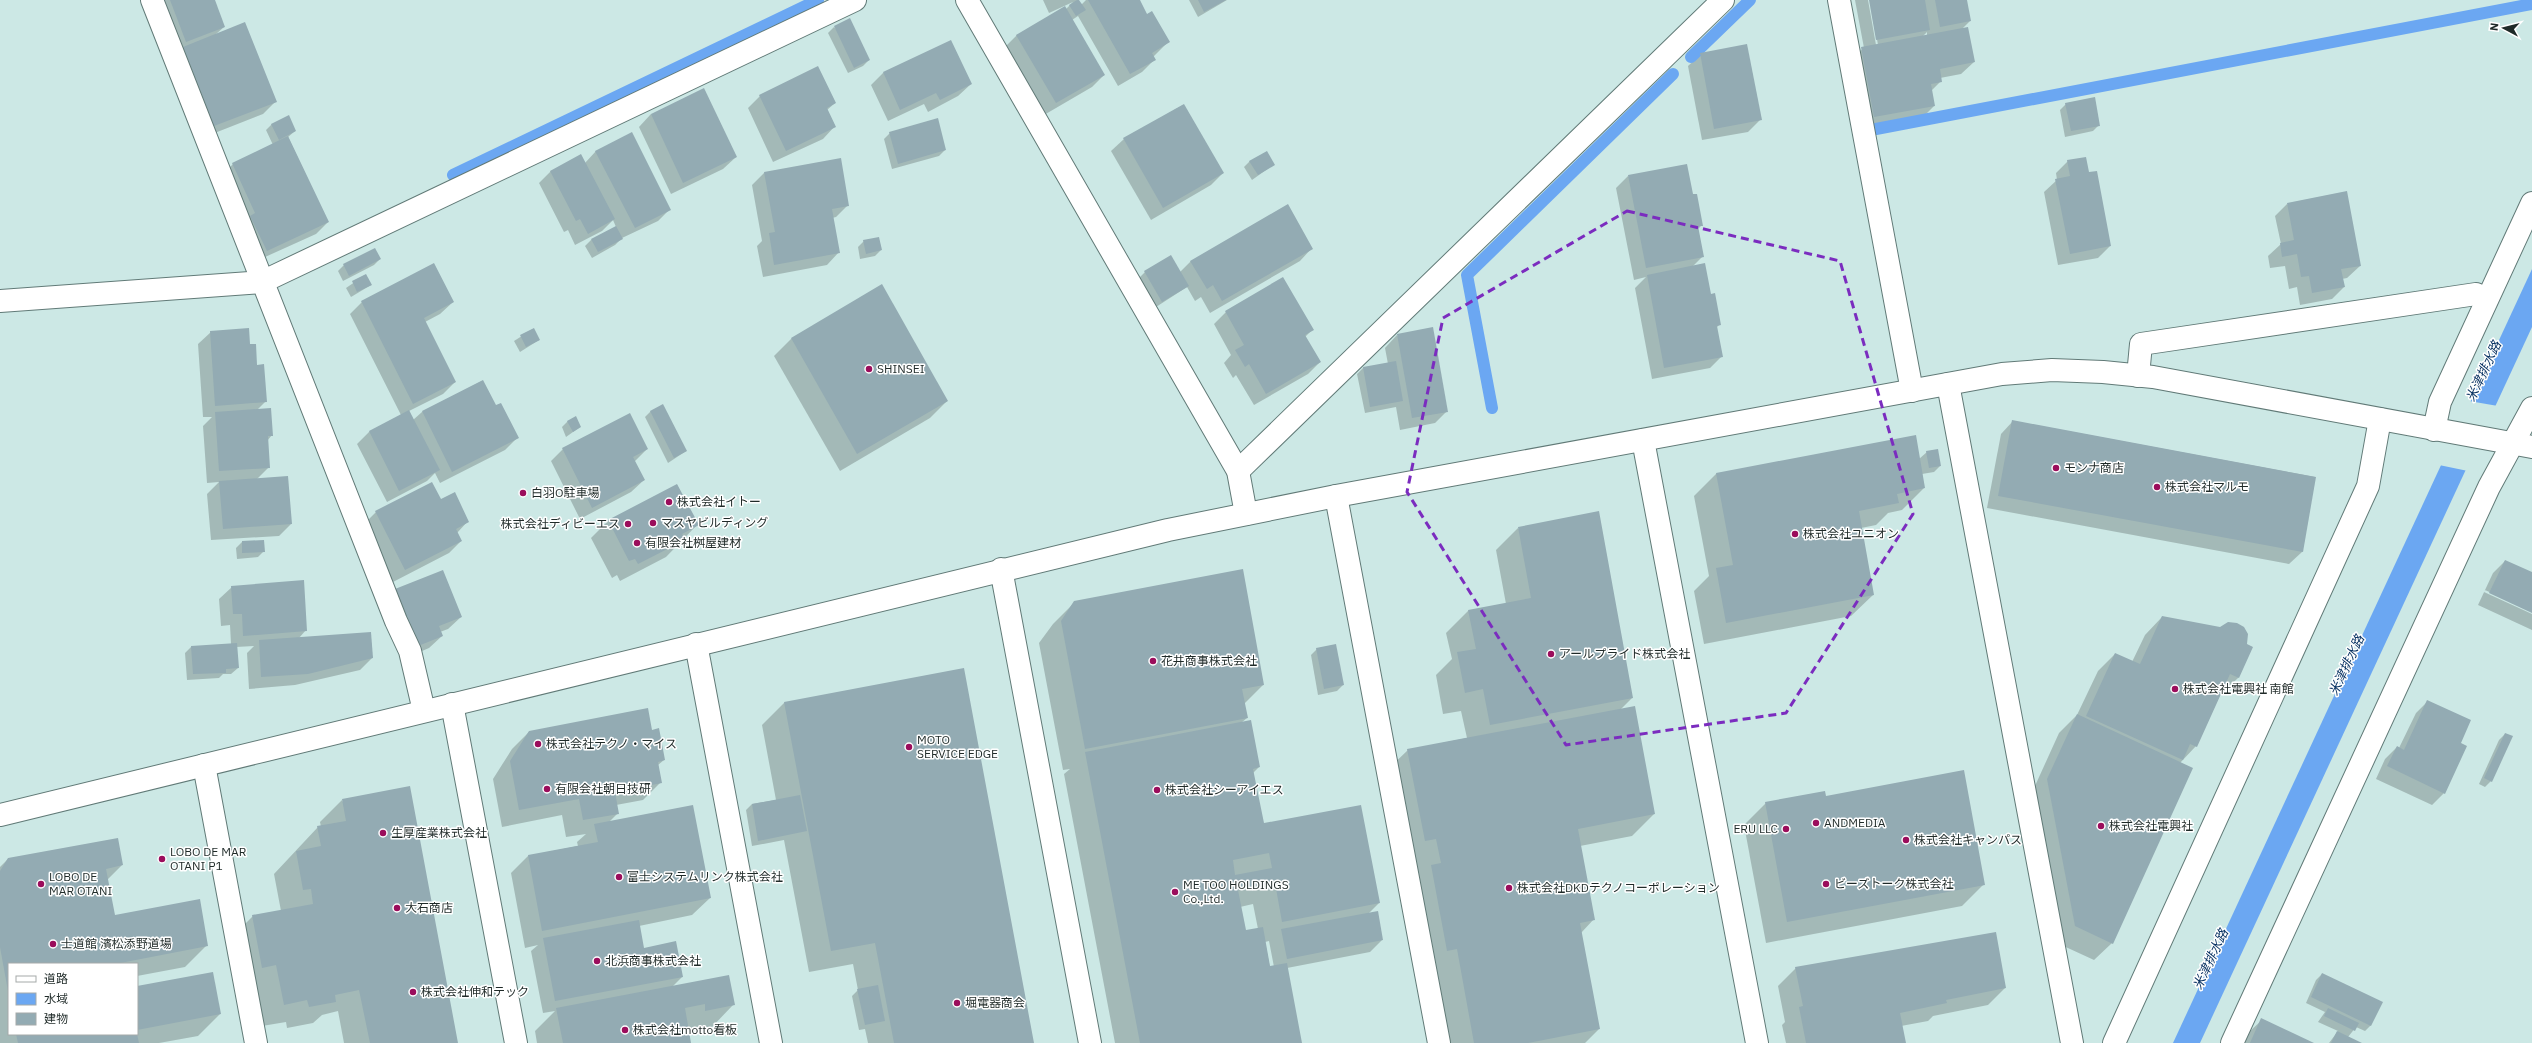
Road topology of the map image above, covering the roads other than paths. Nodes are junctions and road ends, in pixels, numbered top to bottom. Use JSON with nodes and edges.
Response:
{"nodes":[{"id":1,"x":152,"y":0,"type":"edge"},
{"id":2,"x":855,"y":0,"type":"edge"},
{"id":3,"x":967,"y":0,"type":"edge"},
{"id":4,"x":1723,"y":0,"type":"edge"},
{"id":5,"x":1839,"y":0,"type":"edge"},
{"id":6,"x":2532,"y":203,"type":"edge"},
{"id":7,"x":262,"y":282,"type":"junction"},
{"id":8,"x":2487,"y":299,"type":"junction"},
{"id":9,"x":0,"y":301,"type":"edge"},
{"id":10,"x":2138,"y":376,"type":"junction"},
{"id":11,"x":1948,"y":384,"type":"junction"},
{"id":12,"x":1912,"y":391,"type":"junction"},
{"id":13,"x":2532,"y":408,"type":"edge"},
{"id":14,"x":2380,"y":419,"type":"junction"},
{"id":15,"x":2436,"y":430,"type":"junction"},
{"id":16,"x":1644,"y":440,"type":"junction"},
{"id":17,"x":2515,"y":444,"type":"edge"},
{"id":18,"x":1238,"y":471,"type":"junction"},
{"id":19,"x":1336,"y":496,"type":"junction"},
{"id":20,"x":1246,"y":514,"type":"junction"},
{"id":21,"x":1001,"y":570,"type":"junction"},
{"id":22,"x":696,"y":644,"type":"junction"},
{"id":23,"x":452,"y":704,"type":"junction"},
{"id":24,"x":424,"y":711,"type":"junction"},
{"id":25,"x":204,"y":765,"type":"junction"},
{"id":26,"x":0,"y":815,"type":"edge"},
{"id":27,"x":256,"y":1043,"type":"edge"},
{"id":28,"x":516,"y":1043,"type":"edge"},
{"id":29,"x":771,"y":1043,"type":"edge"},
{"id":30,"x":1090,"y":1043,"type":"edge"},
{"id":31,"x":1439,"y":1043,"type":"edge"},
{"id":32,"x":1757,"y":1043,"type":"edge"},
{"id":33,"x":2072,"y":1043,"type":"edge"},
{"id":34,"x":2114,"y":1043,"type":"edge"},
{"id":35,"x":2232,"y":1043,"type":"edge"}],
"edges":[{"from":1,"to":7,"type":"street"},
{"from":2,"to":7,"type":"street"},
{"from":3,"to":18,"type":"street"},
{"from":4,"to":18,"type":"street"},
{"from":5,"to":12,"type":"street"},
{"from":6,"to":8,"type":"street"},
{"from":7,"to":9,"type":"street"},
{"from":7,"to":24,"type":"street"},
{"from":8,"to":10,"type":"street"},
{"from":8,"to":15,"type":"street"},
{"from":10,"to":11,"type":"street"},
{"from":10,"to":14,"type":"street"},
{"from":11,"to":12,"type":"street"},
{"from":11,"to":33,"type":"street"},
{"from":12,"to":16,"type":"street"},
{"from":13,"to":17,"type":"street"},
{"from":14,"to":15,"type":"street"},
{"from":14,"to":34,"type":"street"},
{"from":15,"to":17,"type":"street"},
{"from":16,"to":19,"type":"street"},
{"from":16,"to":32,"type":"street"},
{"from":17,"to":35,"type":"street"},
{"from":18,"to":20,"type":"street"},
{"from":19,"to":20,"type":"street"},
{"from":19,"to":31,"type":"street"},
{"from":20,"to":21,"type":"street"},
{"from":21,"to":22,"type":"street"},
{"from":21,"to":30,"type":"street"},
{"from":22,"to":23,"type":"street"},
{"from":22,"to":29,"type":"street"},
{"from":23,"to":24,"type":"street"},
{"from":23,"to":28,"type":"street"},
{"from":24,"to":25,"type":"street"},
{"from":25,"to":26,"type":"street"},
{"from":25,"to":27,"type":"street"}]}
